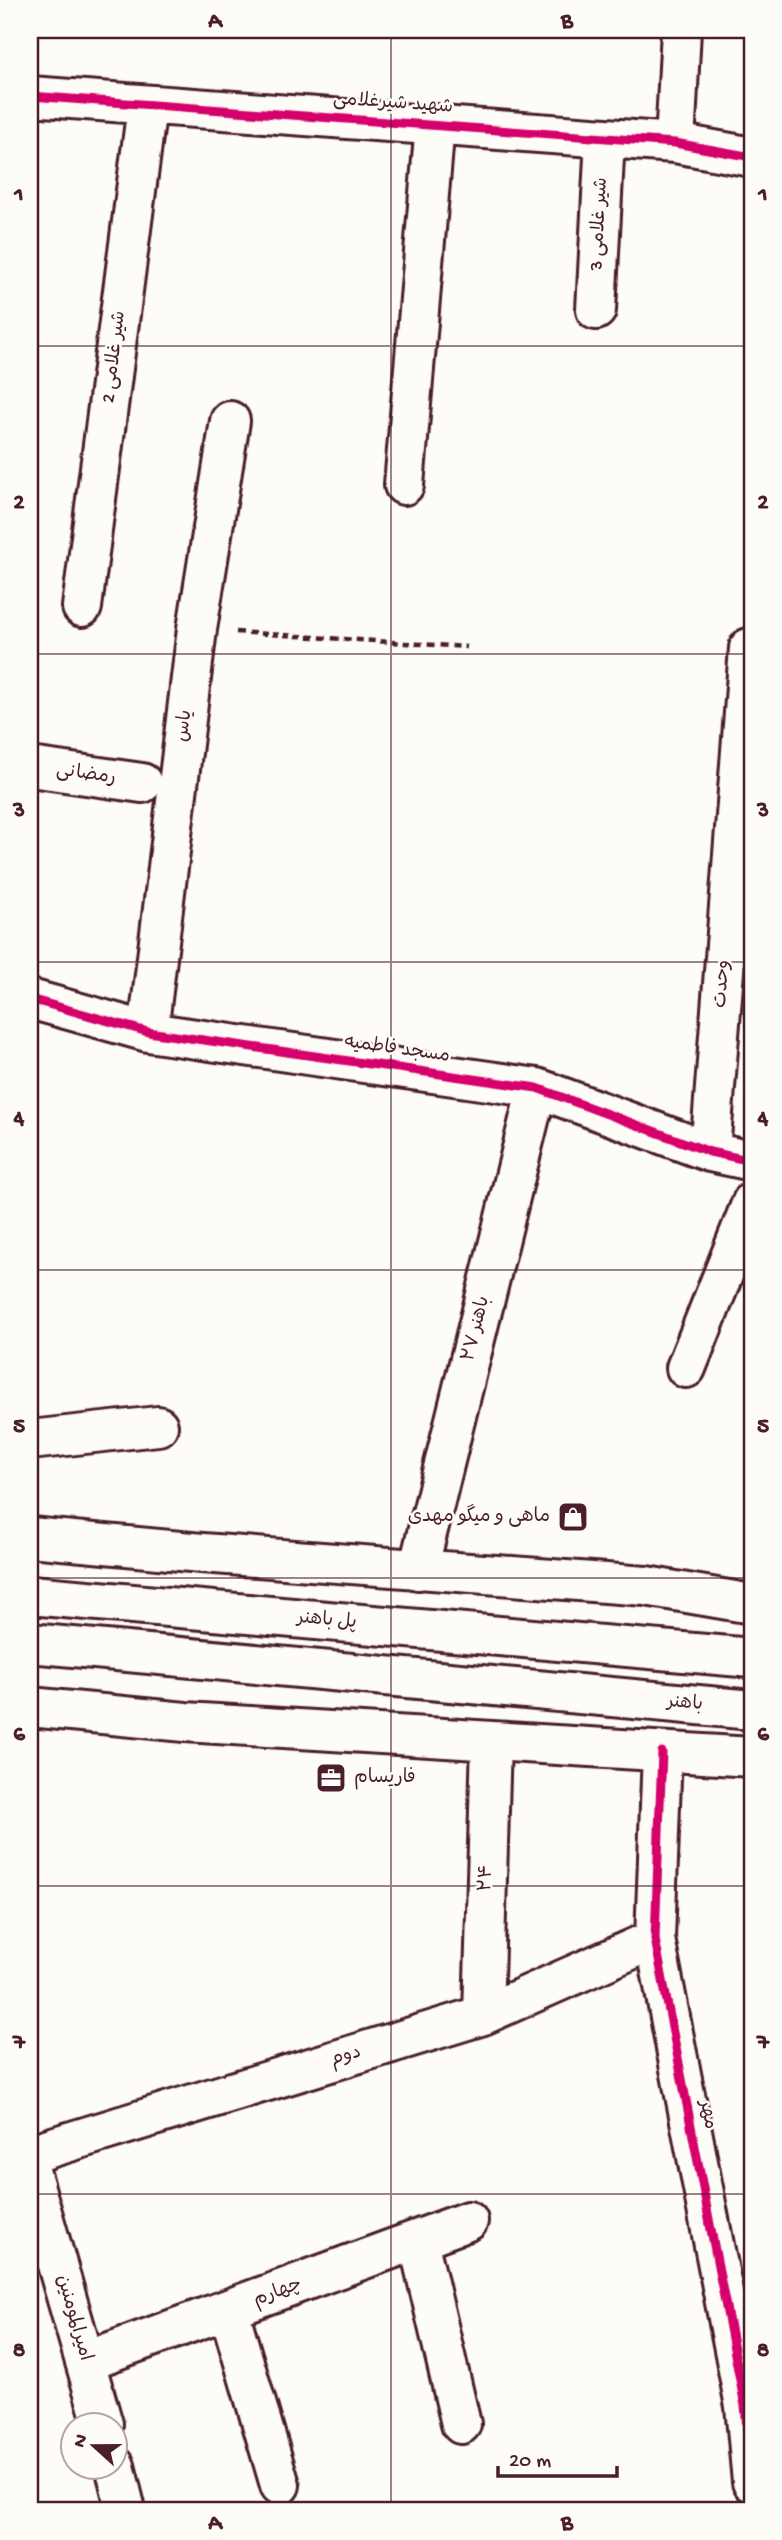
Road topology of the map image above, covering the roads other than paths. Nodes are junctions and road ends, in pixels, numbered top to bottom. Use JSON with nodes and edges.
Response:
{"nodes":[{"id":1,"x":681,"y":30,"type":"edge"},
{"id":2,"x":30,"y":96,"type":"edge"},
{"id":3,"x":147,"y":106,"type":"junction"},
{"id":4,"x":435,"y":124,"type":"junction"},
{"id":5,"x":605,"y":138,"type":"junction"},
{"id":6,"x":675,"y":143,"type":"junction"},
{"id":7,"x":752,"y":157,"type":"edge"},
{"id":8,"x":596,"y":310,"type":"dead end"},
{"id":9,"x":230,"y":421,"type":"dead end"},
{"id":10,"x":404,"y":485,"type":"dead end"},
{"id":11,"x":82,"y":607,"type":"dead end"},
{"id":12,"x":749,"y":648,"type":"dead end"},
{"id":13,"x":30,"y":767,"type":"edge"},
{"id":14,"x":142,"y":783,"type":"dead end"},
{"id":15,"x":30,"y":999,"type":"edge"},
{"id":16,"x":148,"y":1032,"type":"junction"},
{"id":17,"x":537,"y":1088,"type":"junction"},
{"id":18,"x":710,"y":1152,"type":"junction"},
{"id":19,"x":752,"y":1161,"type":"edge"},
{"id":20,"x":752,"y":1202,"type":"edge"},
{"id":21,"x":686,"y":1368,"type":"dead end"},
{"id":22,"x":158,"y":1426,"type":"dead end"},
{"id":23,"x":30,"y":1440,"type":"edge"},
{"id":24,"x":30,"y":1537,"type":"edge"},
{"id":25,"x":418,"y":1570,"type":"junction"},
{"id":26,"x":30,"y":1595,"type":"edge"},
{"id":27,"x":752,"y":1604,"type":"edge"},
{"id":28,"x":30,"y":1643,"type":"edge"},
{"id":29,"x":752,"y":1658,"type":"edge"},
{"id":30,"x":30,"y":1707,"type":"edge"},
{"id":31,"x":752,"y":1710,"type":"edge"},
{"id":32,"x":491,"y":1742,"type":"junction"},
{"id":33,"x":662,"y":1752,"type":"junction"},
{"id":34,"x":752,"y":1757,"type":"edge"},
{"id":35,"x":656,"y":1939,"type":"junction"},
{"id":36,"x":482,"y":2015,"type":"junction"},
{"id":37,"x":30,"y":2154,"type":"edge"},
{"id":38,"x":30,"y":2171,"type":"edge"},
{"id":39,"x":468,"y":2221,"type":"dead end"},
{"id":40,"x":418,"y":2240,"type":"junction"},
{"id":41,"x":229,"y":2311,"type":"junction"},
{"id":42,"x":86,"y":2361,"type":"junction"},
{"id":43,"x":749,"y":2406,"type":"edge"},
{"id":44,"x":99,"y":2410,"type":"edge"},
{"id":45,"x":461,"y":2424,"type":"dead end"},
{"id":46,"x":118,"y":2480,"type":"edge"},
{"id":47,"x":752,"y":2482,"type":"edge"},
{"id":48,"x":280,"y":2485,"type":"dead end"},
{"id":49,"x":126,"y":2510,"type":"edge"}],
"edges":[{"from":1,"to":6,"type":"street"},
{"from":2,"to":3,"type":"street","name":"شهید شیرغلامی"},
{"from":3,"to":4,"type":"street","name":"شهید شیرغلامی"},
{"from":3,"to":11,"type":"street","name":"شیر غلامی 2"},
{"from":4,"to":5,"type":"street","name":"شهید شیرغلامی"},
{"from":4,"to":10,"type":"street"},
{"from":5,"to":6,"type":"street","name":"شهید شیرغلامی"},
{"from":5,"to":8,"type":"street","name":"شیر غلامی 3"},
{"from":6,"to":7,"type":"street","name":"شهید شیرغلامی"},
{"from":9,"to":16,"type":"street","name":"یاس"},
{"from":12,"to":18,"type":"street","name":"وحدت"},
{"from":13,"to":14,"type":"street","name":"رمضانی"},
{"from":15,"to":16,"type":"street","name":"مسجد فاطمیه"},
{"from":16,"to":17,"type":"street","name":"مسجد فاطمیه"},
{"from":17,"to":18,"type":"street","name":"مسجد فاطمیه"},
{"from":17,"to":25,"type":"street","name":"باهنر ۲۷"},
{"from":18,"to":19,"type":"street","name":"مسجد فاطمیه"},
{"from":20,"to":21,"type":"street"},
{"from":22,"to":23,"type":"street"},
{"from":24,"to":25,"type":"street"},
{"from":25,"to":27,"type":"street"},
{"from":26,"to":29,"type":"street","name":"پل باهنر"},
{"from":28,"to":31,"type":"street","name":"باهنر"},
{"from":30,"to":32,"type":"street"},
{"from":32,"to":33,"type":"street"},
{"from":32,"to":36,"type":"street","name":"۲۴"},
{"from":33,"to":34,"type":"street"},
{"from":33,"to":35,"type":"street","name":"مهر"},
{"from":35,"to":36,"type":"street","name":"دوم"},
{"from":35,"to":43,"type":"street","name":"مهر"},
{"from":36,"to":37,"type":"street","name":"دوم"},
{"from":38,"to":42,"type":"street","name":"امیرالمومنین"},
{"from":39,"to":40,"type":"street","name":"چهارم"},
{"from":40,"to":41,"type":"street","name":"چهارم"},
{"from":40,"to":45,"type":"street"},
{"from":41,"to":42,"type":"street","name":"چهارم"},
{"from":41,"to":48,"type":"street"},
{"from":42,"to":44,"type":"street","name":"امیرالمومنین"},
{"from":43,"to":47,"type":"street","name":"مهر"},
{"from":46,"to":49,"type":"street"}]}
